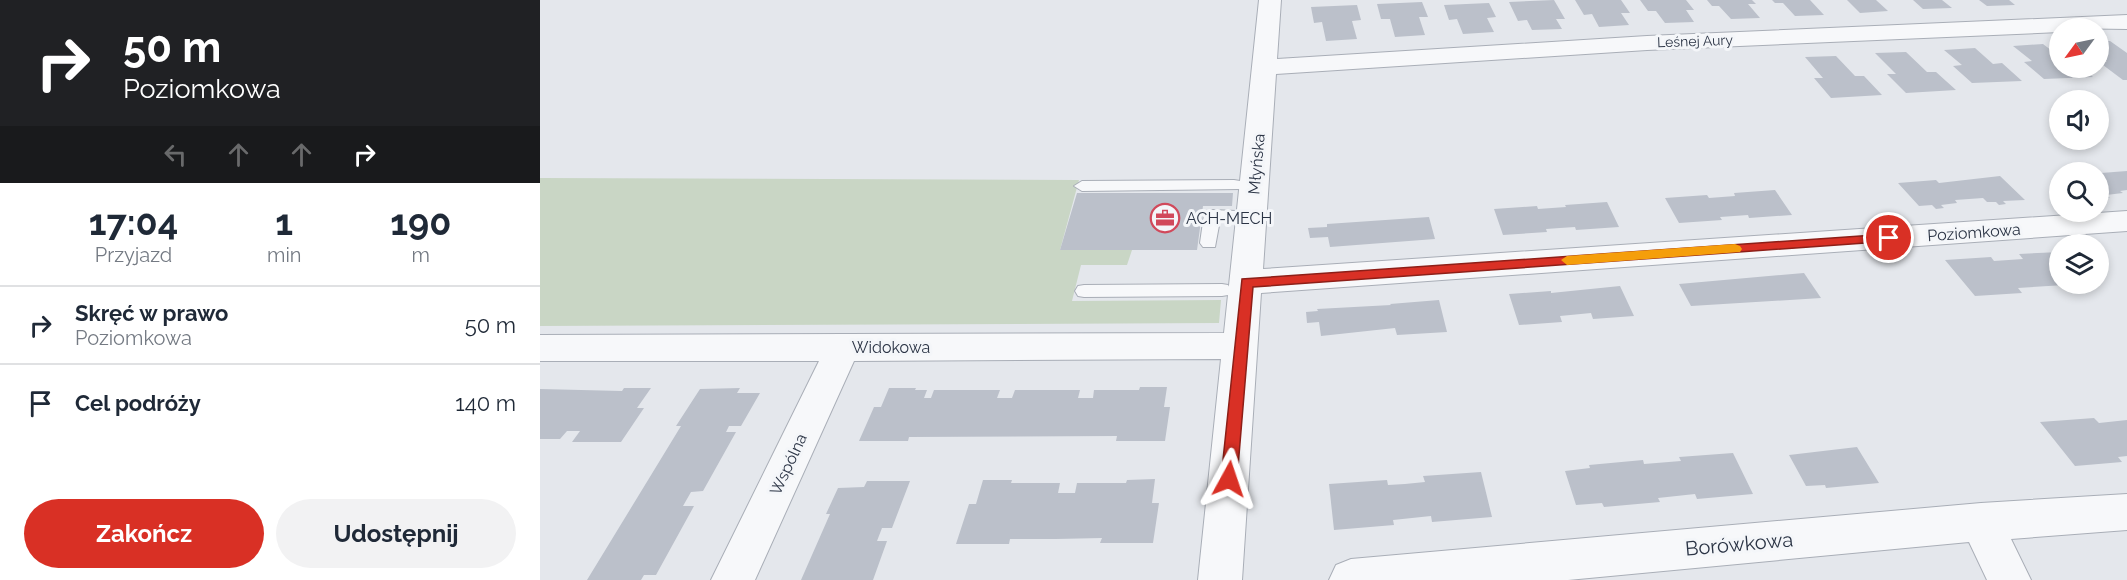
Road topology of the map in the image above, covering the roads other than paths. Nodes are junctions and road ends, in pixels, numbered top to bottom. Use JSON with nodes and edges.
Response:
{"nodes":[{"id":1,"x":1270,"y":0,"type":"edge"},
{"id":2,"x":2127,"y":22,"type":"edge"},
{"id":3,"x":1264,"y":67,"type":"junction"},
{"id":4,"x":1234,"y":185,"type":"dead end"},
{"id":5,"x":1082,"y":186,"type":"dead end"},
{"id":6,"x":1230,"y":215,"type":"dead end"},
{"id":7,"x":2127,"y":221,"type":"edge"},
{"id":8,"x":1209,"y":243,"type":"dead end"},
{"id":9,"x":1235,"y":286,"type":"junction"},
{"id":10,"x":1084,"y":291,"type":"dead end"},
{"id":11,"x":1241,"y":346,"type":"junction"},
{"id":12,"x":843,"y":347,"type":"junction"},
{"id":13,"x":540,"y":348,"type":"edge"},
{"id":14,"x":2127,"y":512,"type":"edge"},
{"id":15,"x":1981,"y":522,"type":"junction"},
{"id":16,"x":733,"y":580,"type":"edge"},
{"id":17,"x":1220,"y":580,"type":"edge"},
{"id":18,"x":1351,"y":580,"type":"edge"},
{"id":19,"x":2009,"y":580,"type":"edge"}],
"edges":[{"from":1,"to":3,"type":"street","name":"Młyńska"},
{"from":2,"to":3,"type":"street","name":"Leśnej Aury"},
{"from":3,"to":9,"type":"street","name":"Młyńska"},
{"from":4,"to":5,"type":"lane"},
{"from":6,"to":8,"type":"lane"},
{"from":7,"to":9,"type":"street","name":"Poziomkowa"},
{"from":9,"to":10,"type":"lane"},
{"from":9,"to":11,"type":"street","name":"Młyńska"},
{"from":11,"to":12,"type":"street","name":"Widokowa"},
{"from":11,"to":17,"type":"street","name":"Młyńska"},
{"from":12,"to":13,"type":"street","name":"Widokowa"},
{"from":12,"to":16,"type":"street","name":"Wspólna"},
{"from":14,"to":15,"type":"street","name":"Borówkowa"},
{"from":15,"to":18,"type":"street","name":"Borówkowa"},
{"from":15,"to":19,"type":"street"}]}
